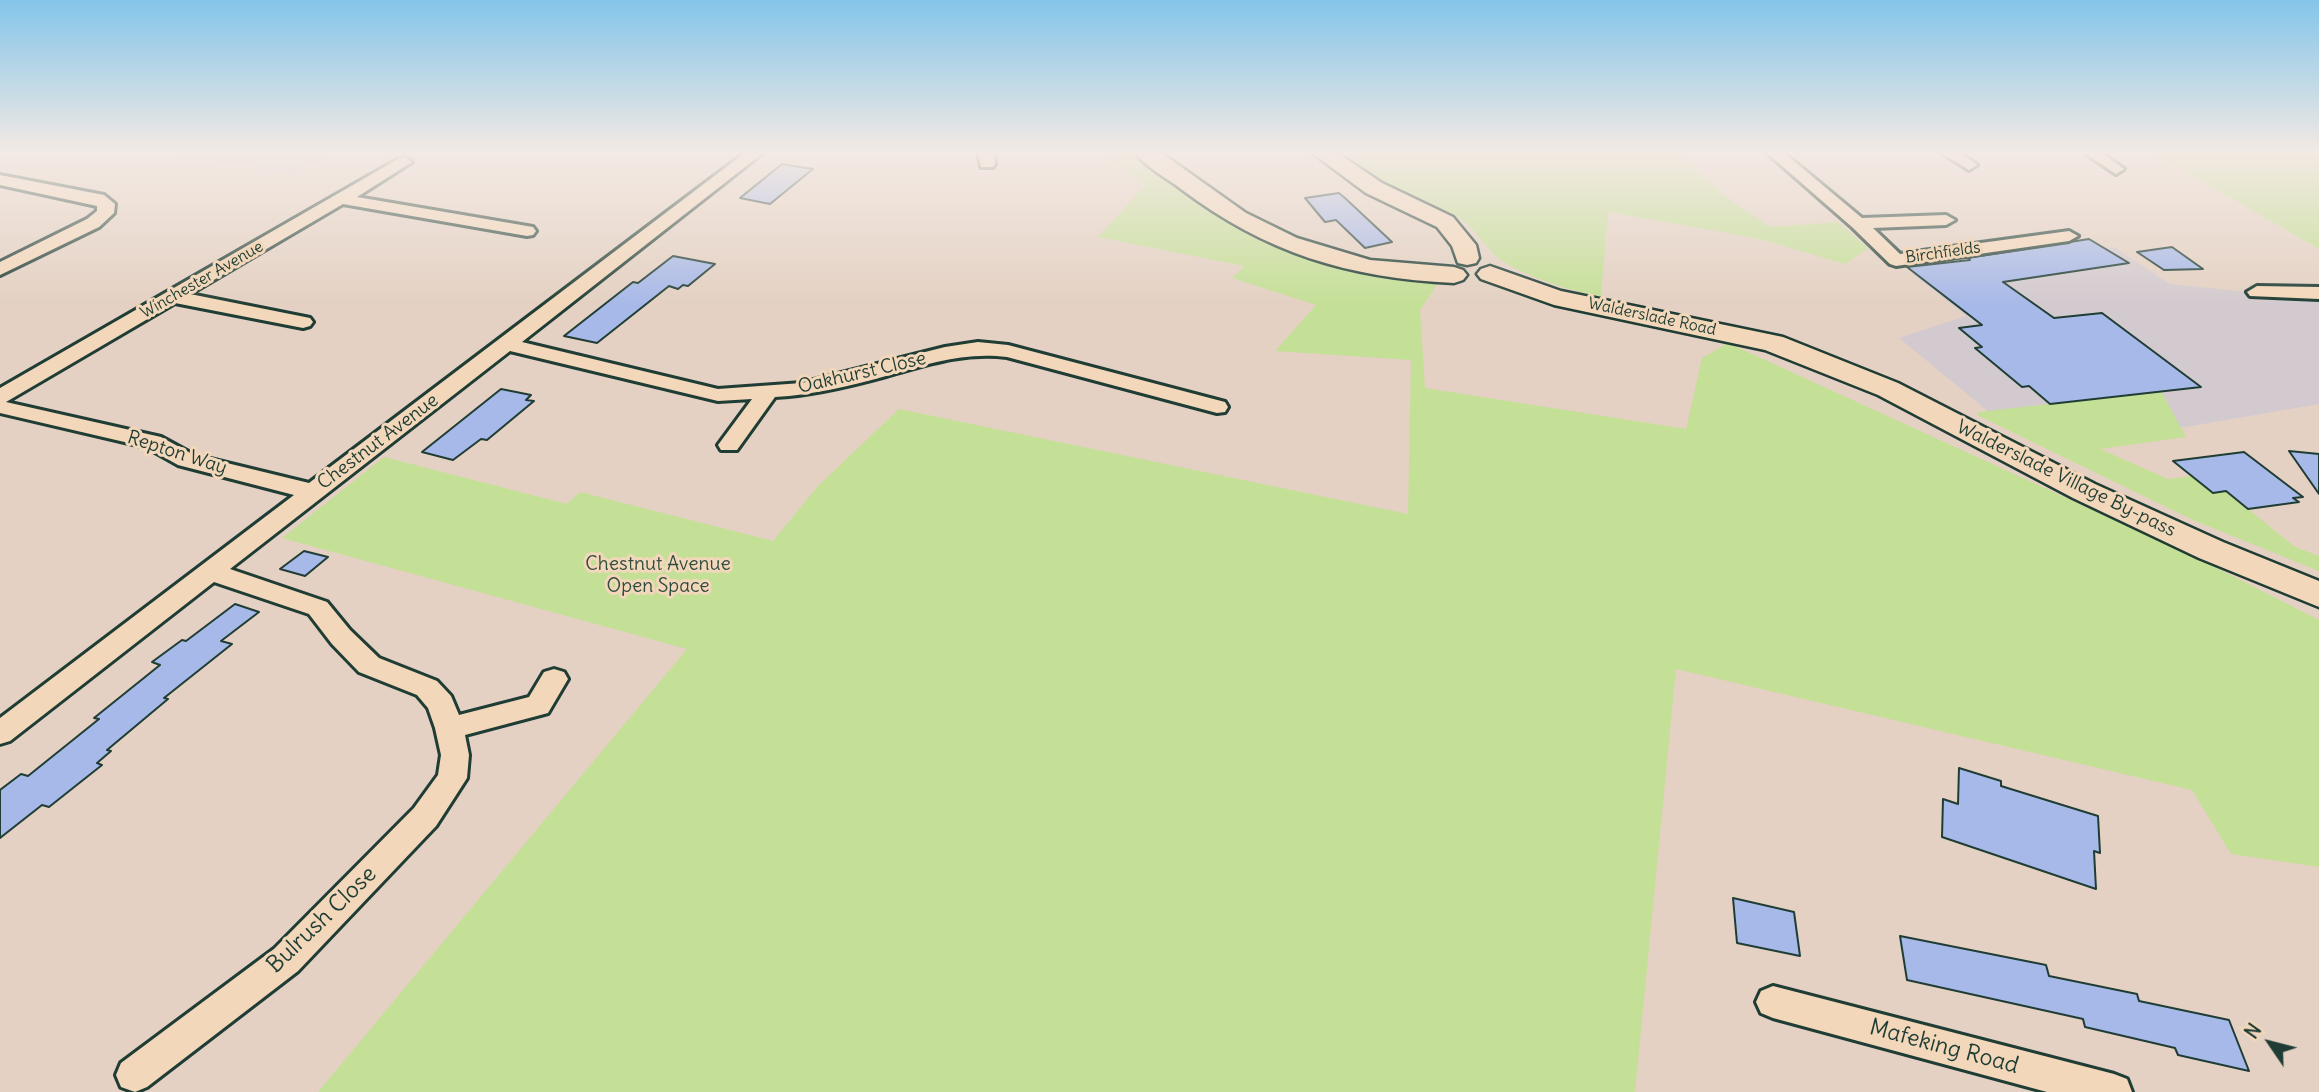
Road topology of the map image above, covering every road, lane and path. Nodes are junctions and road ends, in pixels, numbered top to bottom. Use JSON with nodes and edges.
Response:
{"nodes":[{"id":1,"x":103,"y":203,"type":"edge"},
{"id":2,"x":334,"y":203,"type":"edge"},
{"id":3,"x":364,"y":203,"type":"edge"},
{"id":4,"x":690,"y":203,"type":"edge"},
{"id":5,"x":1218,"y":203,"type":"edge"},
{"id":6,"x":1405,"y":203,"type":"edge"},
{"id":7,"x":1834,"y":203,"type":"edge"},
{"id":8,"x":1946,"y":220,"type":"dead end"},
{"id":9,"x":1858,"y":223,"type":"junction"},
{"id":10,"x":527,"y":231,"type":"dead end"},
{"id":11,"x":2069,"y":236,"type":"dead end"},
{"id":12,"x":1461,"y":267,"type":"junction"},
{"id":13,"x":0,"y":269,"type":"edge"},
{"id":14,"x":2257,"y":292,"type":"dead end"},
{"id":15,"x":2319,"y":293,"type":"edge"},
{"id":16,"x":173,"y":297,"type":"junction"},
{"id":17,"x":303,"y":322,"type":"dead end"},
{"id":18,"x":506,"y":344,"type":"junction"},
{"id":19,"x":1814,"y":359,"type":"joint"},
{"id":20,"x":769,"y":391,"type":"junction"},
{"id":21,"x":0,"y":397,"type":"edge"},
{"id":22,"x":0,"y":407,"type":"edge"},
{"id":23,"x":1217,"y":407,"type":"dead end"},
{"id":24,"x":729,"y":445,"type":"dead end"},
{"id":25,"x":313,"y":492,"type":"junction"},
{"id":26,"x":211,"y":572,"type":"junction"},
{"id":27,"x":2319,"y":595,"type":"edge"},
{"id":28,"x":554,"y":678,"type":"dead end"},
{"id":29,"x":449,"y":728,"type":"junction"},
{"id":30,"x":0,"y":733,"type":"edge"},
{"id":31,"x":1773,"y":1002,"type":"dead end"},
{"id":32,"x":134,"y":1075,"type":"dead end"},
{"id":33,"x":2114,"y":1092,"type":"edge"}],
"edges":[{"from":1,"to":13,"type":"street"},
{"from":2,"to":16,"type":"street","name":"Winchester Avenue"},
{"from":3,"to":10,"type":"street"},
{"from":4,"to":18,"type":"street","name":"Chestnut Avenue"},
{"from":5,"to":12,"type":"street"},
{"from":6,"to":12,"type":"street"},
{"from":7,"to":9,"type":"street","name":"Birchfields"},
{"from":8,"to":9,"type":"street"},
{"from":9,"to":11,"type":"street","name":"Birchfields"},
{"from":12,"to":19,"type":"street","name":"Walderslade Road"},
{"from":14,"to":15,"type":"street"},
{"from":16,"to":17,"type":"street"},
{"from":16,"to":21,"type":"street","name":"Winchester Avenue"},
{"from":18,"to":20,"type":"street","name":"Oakhurst Close"},
{"from":18,"to":25,"type":"street","name":"Chestnut Avenue"},
{"from":19,"to":27,"type":"street","name":"Walderslade Village By-pass"},
{"from":20,"to":23,"type":"street","name":"Oakhurst Close"},
{"from":20,"to":24,"type":"street"},
{"from":22,"to":25,"type":"street","name":"Repton Way"},
{"from":25,"to":26,"type":"street","name":"Chestnut Avenue"},
{"from":26,"to":29,"type":"street","name":"Bulrush Close"},
{"from":26,"to":30,"type":"street","name":"Chestnut Avenue"},
{"from":28,"to":29,"type":"street"},
{"from":29,"to":32,"type":"street","name":"Bulrush Close"},
{"from":31,"to":33,"type":"street","name":"Mafeking Road"}]}
